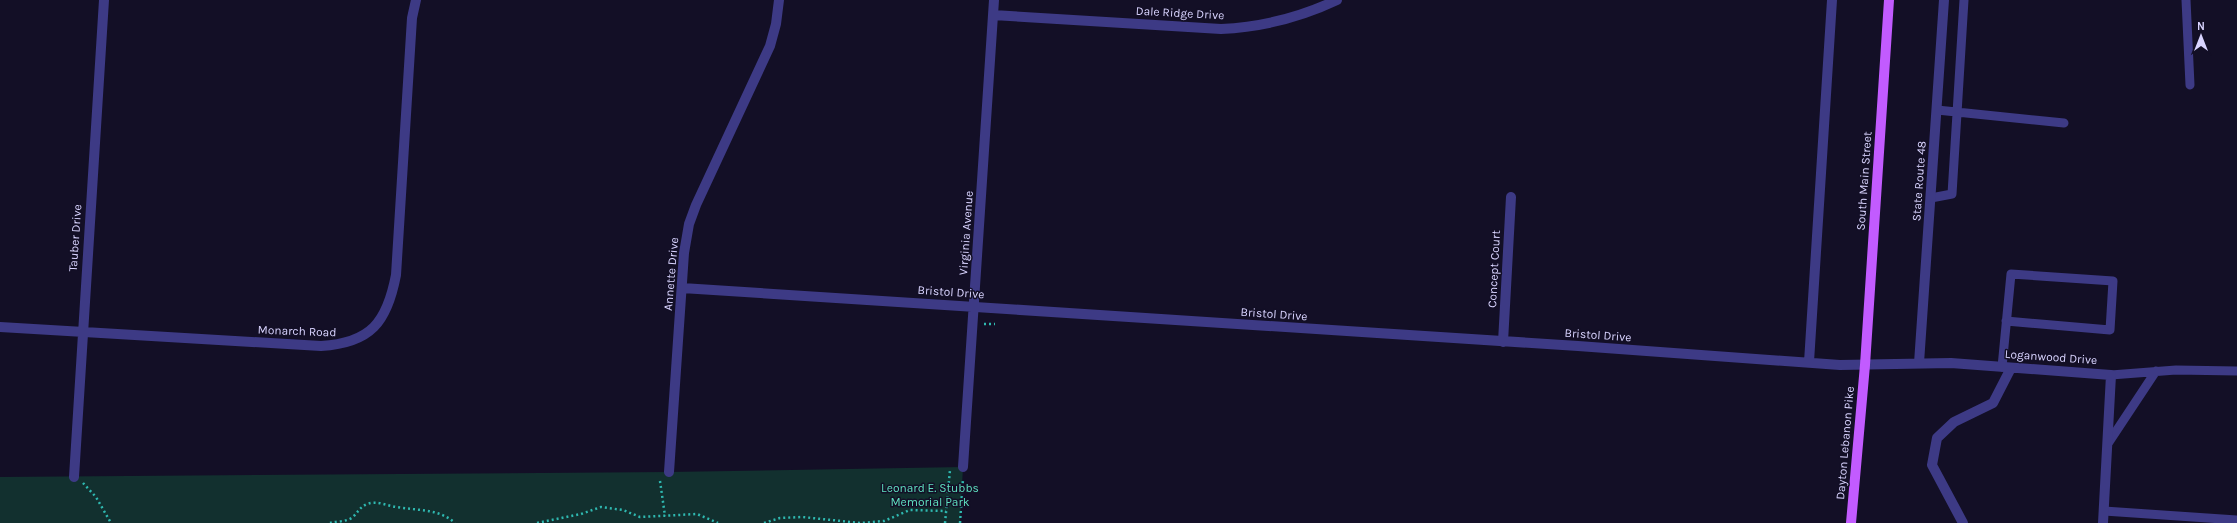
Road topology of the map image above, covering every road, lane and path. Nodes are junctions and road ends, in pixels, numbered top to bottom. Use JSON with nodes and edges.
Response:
{"nodes":[{"id":1,"x":104,"y":0,"type":"edge"},
{"id":2,"x":416,"y":0,"type":"edge"},
{"id":3,"x":779,"y":0,"type":"edge"},
{"id":4,"x":994,"y":0,"type":"edge"},
{"id":5,"x":1337,"y":0,"type":"edge"},
{"id":6,"x":1832,"y":0,"type":"edge"},
{"id":7,"x":1889,"y":0,"type":"edge"},
{"id":8,"x":1944,"y":0,"type":"edge"},
{"id":9,"x":1964,"y":0,"type":"edge"},
{"id":10,"x":2186,"y":0,"type":"edge"},
{"id":11,"x":993,"y":15,"type":"junction"},
{"id":12,"x":2190,"y":85,"type":"dead end"},
{"id":13,"x":1937,"y":110,"type":"junction"},
{"id":14,"x":1957,"y":113,"type":"junction"},
{"id":15,"x":2064,"y":123,"type":"dead end"},
{"id":16,"x":1511,"y":197,"type":"dead end"},
{"id":17,"x":1931,"y":198,"type":"junction"},
{"id":18,"x":682,"y":288,"type":"junction"},
{"id":19,"x":975,"y":307,"type":"junction"},
{"id":20,"x":2006,"y":322,"type":"junction"},
{"id":21,"x":0,"y":327,"type":"edge"},
{"id":22,"x":82,"y":332,"type":"junction"},
{"id":23,"x":1503,"y":342,"type":"junction"},
{"id":24,"x":1809,"y":362,"type":"junction"},
{"id":25,"x":1919,"y":363,"type":"junction"},
{"id":26,"x":1865,"y":365,"type":"junction"},
{"id":27,"x":2007,"y":367,"type":"junction"},
{"id":28,"x":2156,"y":371,"type":"junction"},
{"id":29,"x":2237,"y":371,"type":"edge"},
{"id":30,"x":2111,"y":375,"type":"junction"},
{"id":31,"x":2108,"y":442,"type":"junction"},
{"id":32,"x":963,"y":467,"type":"joint"},
{"id":33,"x":669,"y":472,"type":"joint"},
{"id":34,"x":74,"y":477,"type":"joint"},
{"id":35,"x":946,"y":512,"type":"dead end"},
{"id":36,"x":2104,"y":512,"type":"junction"},
{"id":37,"x":665,"y":516,"type":"junction"},
{"id":38,"x":2237,"y":520,"type":"edge"},
{"id":39,"x":112,"y":523,"type":"edge"},
{"id":40,"x":330,"y":523,"type":"edge"},
{"id":41,"x":455,"y":523,"type":"edge"},
{"id":42,"x":537,"y":523,"type":"edge"},
{"id":43,"x":718,"y":523,"type":"edge"},
{"id":44,"x":764,"y":523,"type":"edge"},
{"id":45,"x":960,"y":523,"type":"edge"},
{"id":46,"x":1851,"y":523,"type":"edge"},
{"id":47,"x":1963,"y":523,"type":"edge"},
{"id":48,"x":2103,"y":523,"type":"edge"}],
"edges":[{"from":1,"to":22,"type":"street","name":"Tauber Drive"},
{"from":2,"to":22,"type":"street","name":"Monarch Road"},
{"from":3,"to":18,"type":"street","name":"Annette Drive"},
{"from":4,"to":11,"type":"street","name":"Virginia Avenue"},
{"from":5,"to":11,"type":"street","name":"Dale Ridge Drive"},
{"from":6,"to":24,"type":"street"},
{"from":7,"to":26,"type":"main road","name":"South Main Street"},
{"from":8,"to":13,"type":"street","name":"State Route 48"},
{"from":9,"to":14,"type":"lane"},
{"from":10,"to":12,"type":"lane"},
{"from":11,"to":19,"type":"street","name":"Virginia Avenue"},
{"from":13,"to":14,"type":"lane"},
{"from":13,"to":17,"type":"street","name":"State Route 48"},
{"from":14,"to":15,"type":"lane"},
{"from":14,"to":17,"type":"lane"},
{"from":16,"to":23,"type":"street","name":"Concept Court"},
{"from":17,"to":25,"type":"street","name":"State Route 48"},
{"from":18,"to":19,"type":"street","name":"Bristol Drive"},
{"from":18,"to":33,"type":"street","name":"Annette Drive"},
{"from":19,"to":23,"type":"street","name":"Bristol Drive"},
{"from":19,"to":32,"type":"street","name":"Virginia Avenue"},
{"from":20,"to":20,"type":"lane"},
{"from":20,"to":27,"type":"lane"},
{"from":21,"to":22,"type":"street","name":"Monarch Road"},
{"from":22,"to":34,"type":"street","name":"Tauber Drive"},
{"from":23,"to":24,"type":"street","name":"Bristol Drive"},
{"from":24,"to":26,"type":"street","name":"Bristol Drive"},
{"from":25,"to":26,"type":"street","name":"Loganwood Drive"},
{"from":25,"to":27,"type":"street","name":"Loganwood Drive"},
{"from":26,"to":46,"type":"main road","name":"Dayton Lebanon Pike"},
{"from":27,"to":30,"type":"street","name":"Loganwood Drive"},
{"from":27,"to":47,"type":"street"},
{"from":28,"to":29,"type":"lane"},
{"from":28,"to":30,"type":"lane"},
{"from":28,"to":31,"type":"lane"},
{"from":30,"to":31,"type":"street","name":"Loganwood Drive"},
{"from":31,"to":36,"type":"street","name":"Loganwood Drive"},
{"from":32,"to":45,"type":"path"},
{"from":33,"to":37,"type":"path"},
{"from":34,"to":39,"type":"path"},
{"from":35,"to":44,"type":"path"},
{"from":36,"to":38,"type":"lane"},
{"from":36,"to":48,"type":"street","name":"Loganwood Drive"},
{"from":37,"to":42,"type":"path"},
{"from":37,"to":43,"type":"path"},
{"from":40,"to":41,"type":"path"}]}
